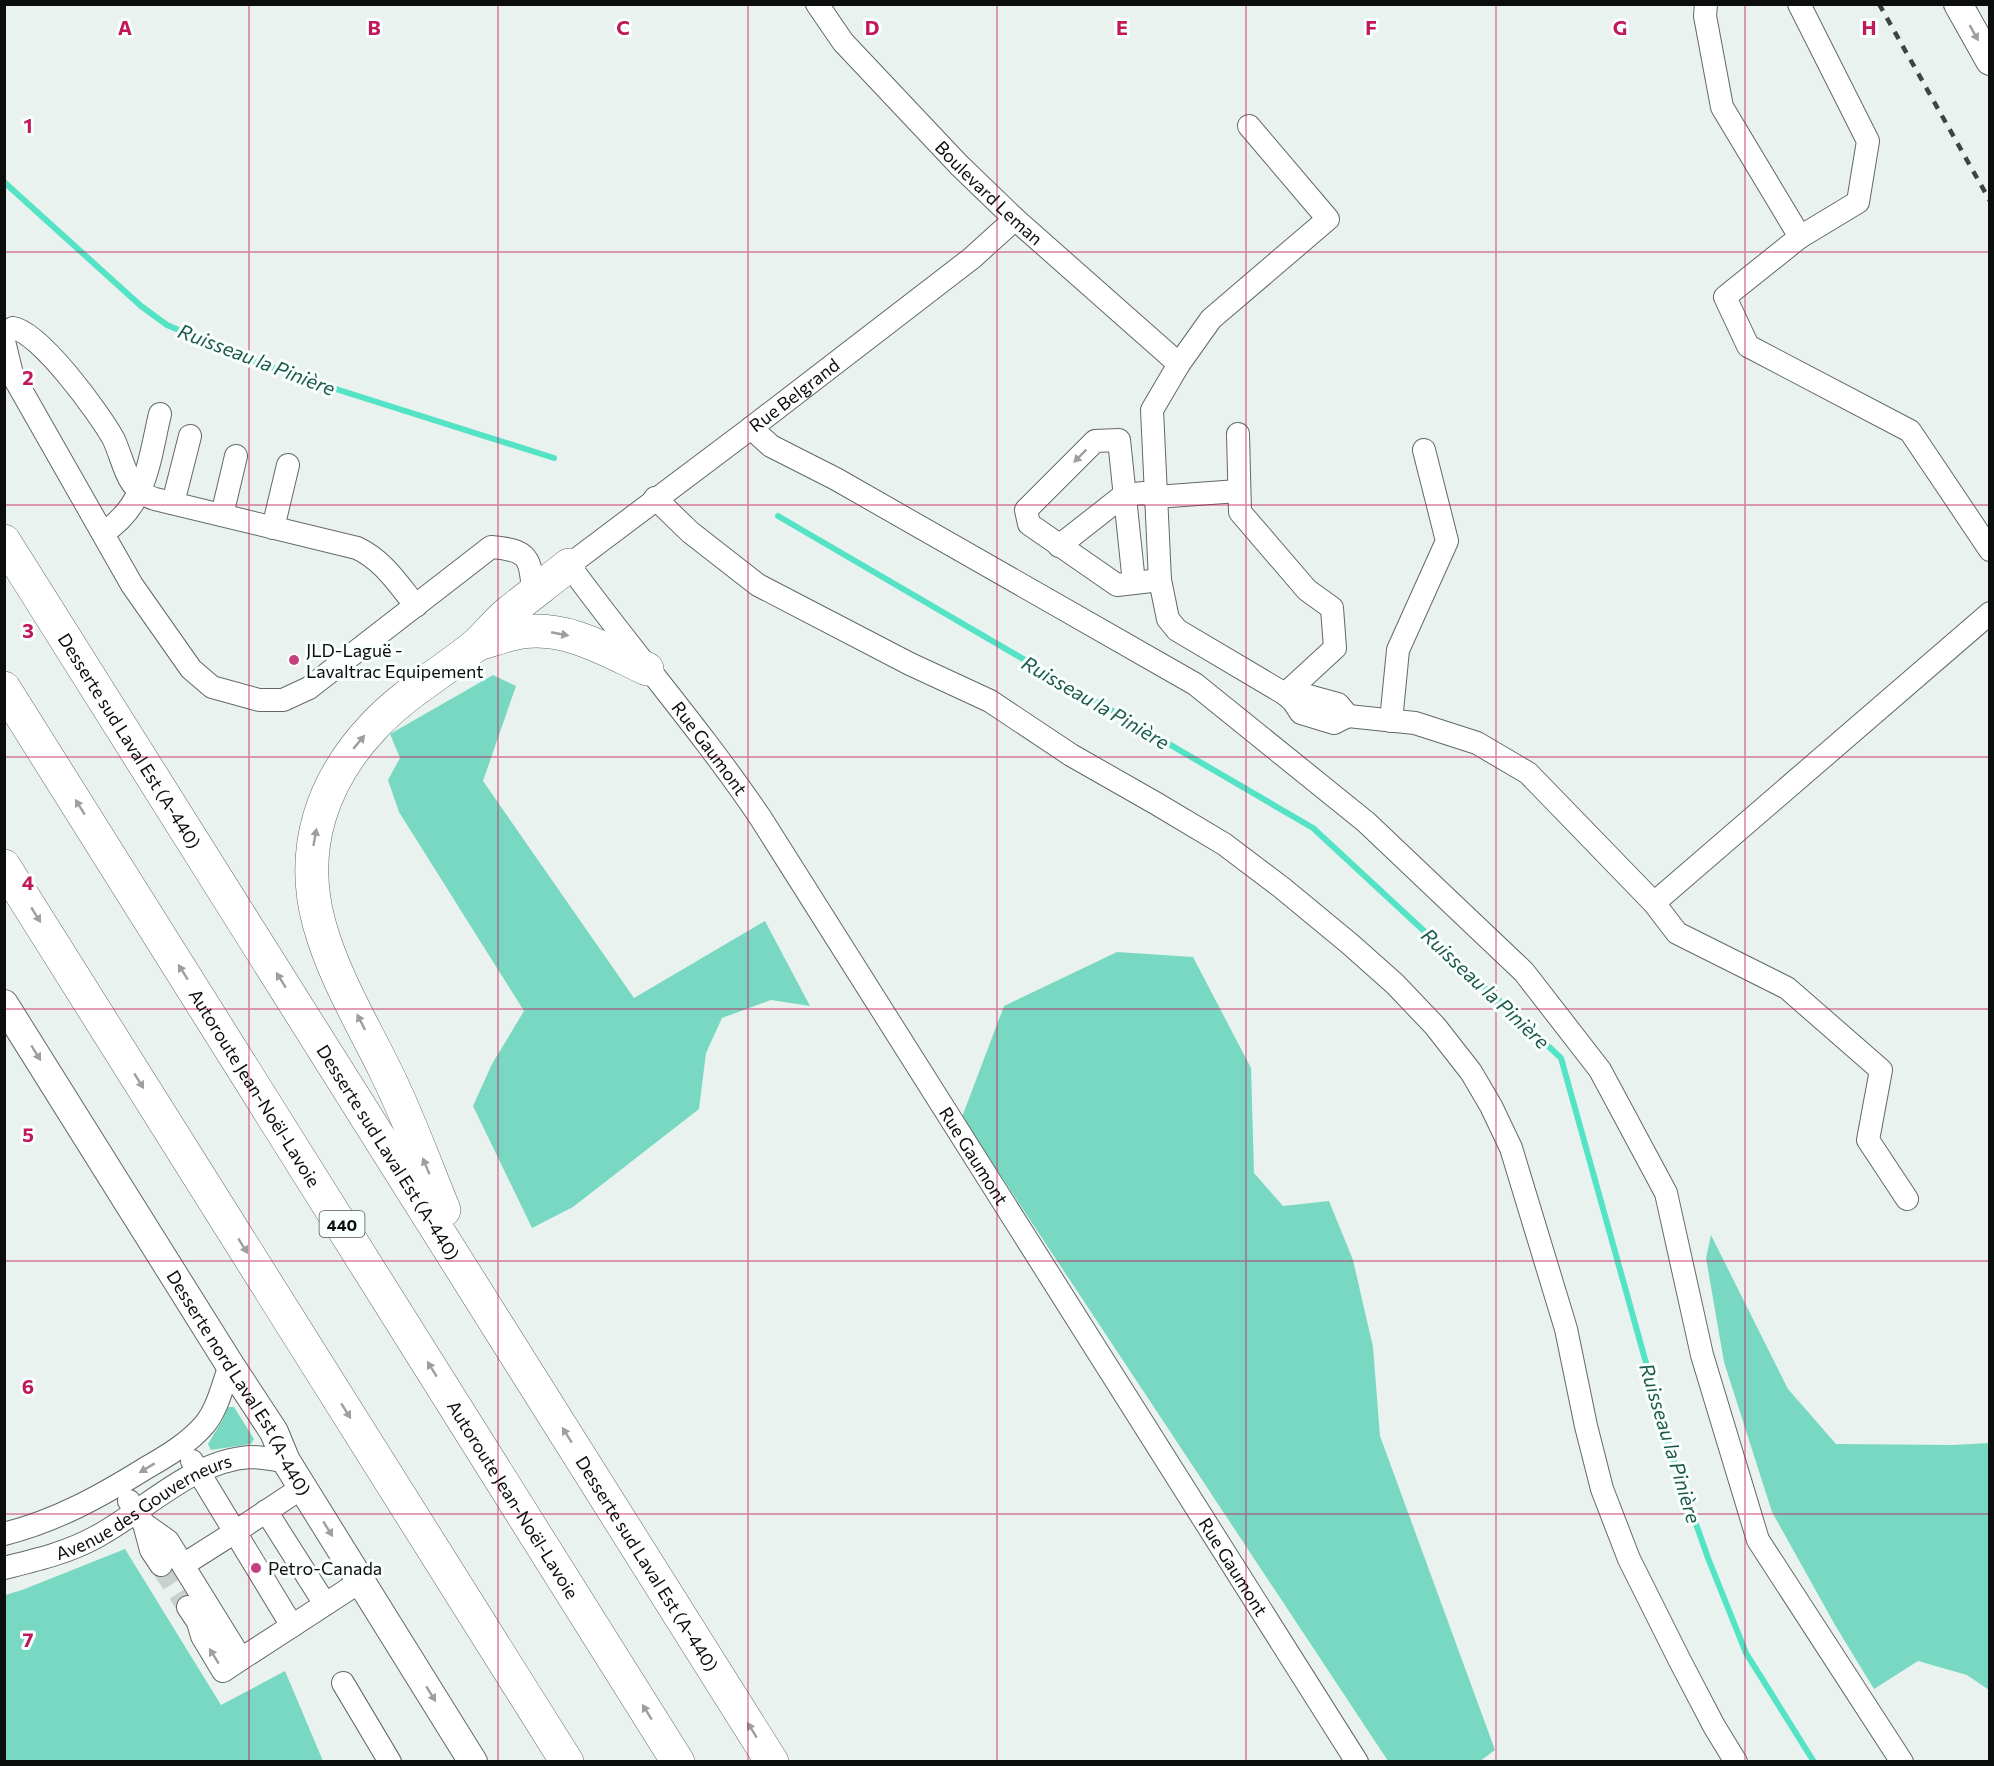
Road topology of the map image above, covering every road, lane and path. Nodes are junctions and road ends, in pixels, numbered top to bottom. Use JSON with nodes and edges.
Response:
{"nodes":[{"id":1,"x":817,"y":4,"type":"edge"},
{"id":2,"x":1706,"y":4,"type":"edge"},
{"id":3,"x":1799,"y":4,"type":"edge"},
{"id":4,"x":1958,"y":4,"type":"edge"},
{"id":5,"x":1989,"y":60,"type":"edge"},
{"id":6,"x":1249,"y":126,"type":"dead end"},
{"id":7,"x":1015,"y":219,"type":"junction"},
{"id":8,"x":1800,"y":237,"type":"junction"},
{"id":9,"x":4,"y":333,"type":"edge"},
{"id":10,"x":4,"y":341,"type":"edge"},
{"id":11,"x":1179,"y":364,"type":"junction"},
{"id":12,"x":160,"y":414,"type":"dead end"},
{"id":13,"x":751,"y":428,"type":"junction"},
{"id":14,"x":1238,"y":434,"type":"dead end"},
{"id":15,"x":190,"y":436,"type":"dead end"},
{"id":16,"x":1424,"y":450,"type":"dead end"},
{"id":17,"x":236,"y":456,"type":"dead end"},
{"id":18,"x":288,"y":465,"type":"dead end"},
{"id":19,"x":1238,"y":491,"type":"junction"},
{"id":20,"x":140,"y":493,"type":"junction"},
{"id":21,"x":1124,"y":495,"type":"junction"},
{"id":22,"x":1156,"y":497,"type":"junction"},
{"id":23,"x":656,"y":498,"type":"junction"},
{"id":24,"x":173,"y":503,"type":"junction"},
{"id":25,"x":222,"y":515,"type":"junction"},
{"id":26,"x":273,"y":528,"type":"junction"},
{"id":27,"x":103,"y":533,"type":"junction"},
{"id":28,"x":4,"y":541,"type":"edge"},
{"id":29,"x":1059,"y":546,"type":"junction"},
{"id":30,"x":1989,"y":550,"type":"edge"},
{"id":31,"x":569,"y":565,"type":"junction"},
{"id":32,"x":4,"y":568,"type":"edge"},
{"id":33,"x":532,"y":580,"type":"junction"},
{"id":34,"x":1160,"y":580,"type":"junction"},
{"id":35,"x":1134,"y":583,"type":"junction"},
{"id":36,"x":416,"y":606,"type":"junction"},
{"id":37,"x":1989,"y":613,"type":"edge"},
{"id":38,"x":476,"y":645,"type":"junction"},
{"id":39,"x":73,"y":650,"type":"junction"},
{"id":40,"x":647,"y":669,"type":"junction"},
{"id":41,"x":4,"y":688,"type":"edge"},
{"id":42,"x":1289,"y":698,"type":"junction"},
{"id":43,"x":1391,"y":721,"type":"junction"},
{"id":44,"x":4,"y":866,"type":"edge"},
{"id":45,"x":1654,"y":903,"type":"junction"},
{"id":46,"x":4,"y":1004,"type":"edge"},
{"id":47,"x":1907,"y":1199,"type":"dead end"},
{"id":48,"x":480,"y":1298,"type":"junction"},
{"id":49,"x":230,"y":1365,"type":"junction"},
{"id":50,"x":182,"y":1444,"type":"junction"},
{"id":51,"x":286,"y":1461,"type":"junction"},
{"id":52,"x":198,"y":1473,"type":"junction"},
{"id":53,"x":119,"y":1484,"type":"junction"},
{"id":54,"x":303,"y":1487,"type":"junction"},
{"id":55,"x":266,"y":1511,"type":"junction"},
{"id":56,"x":140,"y":1518,"type":"junction"},
{"id":57,"x":235,"y":1532,"type":"junction"},
{"id":58,"x":4,"y":1534,"type":"edge"},
{"id":59,"x":172,"y":1565,"type":"junction"},
{"id":60,"x":4,"y":1568,"type":"edge"},
{"id":61,"x":361,"y":1581,"type":"junction"},
{"id":62,"x":325,"y":1604,"type":"junction"},
{"id":63,"x":188,"y":1607,"type":"tunnel mouth"},
{"id":64,"x":292,"y":1626,"type":"junction"},
{"id":65,"x":241,"y":1659,"type":"junction"},
{"id":66,"x":343,"y":1683,"type":"dead end"},
{"id":67,"x":390,"y":1761,"type":"edge"},
{"id":68,"x":473,"y":1761,"type":"edge"},
{"id":69,"x":567,"y":1761,"type":"edge"},
{"id":70,"x":678,"y":1761,"type":"edge"},
{"id":71,"x":772,"y":1761,"type":"edge"},
{"id":72,"x":1358,"y":1761,"type":"edge"},
{"id":73,"x":1736,"y":1761,"type":"edge"},
{"id":74,"x":1902,"y":1761,"type":"edge"}],
"edges":[{"from":1,"to":7,"type":"street","name":"Boulevard Leman"},
{"from":2,"to":8,"type":"street"},
{"from":3,"to":8,"type":"street"},
{"from":4,"to":5,"type":"main road","one_way":true},
{"from":6,"to":11,"type":"street"},
{"from":7,"to":11,"type":"street","name":"Boulevard Leman"},
{"from":7,"to":13,"type":"street","name":"Rue Belgrand"},
{"from":8,"to":30,"type":"street"},
{"from":9,"to":20,"type":"street"},
{"from":10,"to":27,"type":"street"},
{"from":11,"to":22,"type":"street"},
{"from":12,"to":20,"type":"street"},
{"from":13,"to":23,"type":"street","name":"Rue Belgrand"},
{"from":13,"to":74,"type":"street"},
{"from":14,"to":19,"type":"street"},
{"from":15,"to":24,"type":"street"},
{"from":16,"to":43,"type":"street"},
{"from":17,"to":25,"type":"street"},
{"from":18,"to":26,"type":"street"},
{"from":19,"to":22,"type":"street"},
{"from":19,"to":42,"type":"street"},
{"from":20,"to":24,"type":"street"},
{"from":20,"to":27,"type":"street"},
{"from":21,"to":22,"type":"street"},
{"from":21,"to":29,"type":"street"},
{"from":21,"to":29,"type":"street","one_way":true},
{"from":21,"to":35,"type":"street"},
{"from":22,"to":34,"type":"street"},
{"from":23,"to":31,"type":"street","name":"Rue Belgrand"},
{"from":23,"to":73,"type":"street"},
{"from":24,"to":25,"type":"street"},
{"from":25,"to":26,"type":"street"},
{"from":26,"to":36,"type":"street"},
{"from":27,"to":36,"type":"street"},
{"from":28,"to":39,"type":"highway","name":"Desserte sud Laval Est (A-440)"},
{"from":29,"to":35,"type":"street"},
{"from":31,"to":33,"type":"highway"},
{"from":31,"to":40,"type":"street","name":"Rue Gaumont"},
{"from":32,"to":39,"type":"highway"},
{"from":33,"to":36,"type":"street"},
{"from":33,"to":38,"type":"highway"},
{"from":34,"to":35,"type":"street"},
{"from":34,"to":42,"type":"street"},
{"from":37,"to":45,"type":"street"},
{"from":38,"to":40,"type":"highway","one_way":true},
{"from":48,"to":38,"type":"highway","one_way":true},
{"from":48,"to":39,"type":"highway","name":"Desserte sud Laval Est (A-440)","one_way":true},
{"from":40,"to":72,"type":"street","name":"Rue Gaumont"},
{"from":70,"to":41,"type":"highway","name":"Autoroute Jean-Noël-Lavoie","number":"440","one_way":true},
{"from":42,"to":43,"type":"street"},
{"from":43,"to":45,"type":"street"},
{"from":44,"to":69,"type":"highway","one_way":true},
{"from":45,"to":47,"type":"street"},
{"from":46,"to":49,"type":"main road","name":"Desserte nord Laval Est (A-440)","one_way":true},
{"from":71,"to":48,"type":"highway","name":"Desserte sud Laval Est (A-440)","one_way":true},
{"from":49,"to":50,"type":"street","name":"Avenue des Gouverneurs"},
{"from":49,"to":51,"type":"main road","name":"Desserte nord Laval Est (A-440)"},
{"from":50,"to":52,"type":"street"},
{"from":50,"to":53,"type":"street","name":"Avenue des Gouverneurs","one_way":true},
{"from":51,"to":52,"type":"street","name":"Avenue des Gouverneurs"},
{"from":51,"to":54,"type":"main road","name":"Desserte nord Laval Est (A-440)"},
{"from":52,"to":56,"type":"street","name":"Avenue des Gouverneurs"},
{"from":52,"to":57,"type":"street"},
{"from":53,"to":56,"type":"street"},
{"from":53,"to":58,"type":"street","name":"Avenue des Gouverneurs"},
{"from":54,"to":55,"type":"street"},
{"from":54,"to":61,"type":"main road","name":"Desserte nord Laval Est (A-440)","one_way":true},
{"from":55,"to":57,"type":"street"},
{"from":55,"to":62,"type":"street"},
{"from":56,"to":59,"type":"street"},
{"from":56,"to":60,"type":"street","name":"Avenue des Gouverneurs"},
{"from":57,"to":59,"type":"street"},
{"from":57,"to":64,"type":"street"},
{"from":59,"to":65,"type":"street"},
{"from":61,"to":62,"type":"street"},
{"from":61,"to":68,"type":"main road","name":"Desserte nord Laval Est (A-440)","one_way":true},
{"from":62,"to":64,"type":"street"},
{"from":65,"to":63,"type":"street","one_way":true},
{"from":64,"to":65,"type":"street"},
{"from":66,"to":67,"type":"street"}]}
